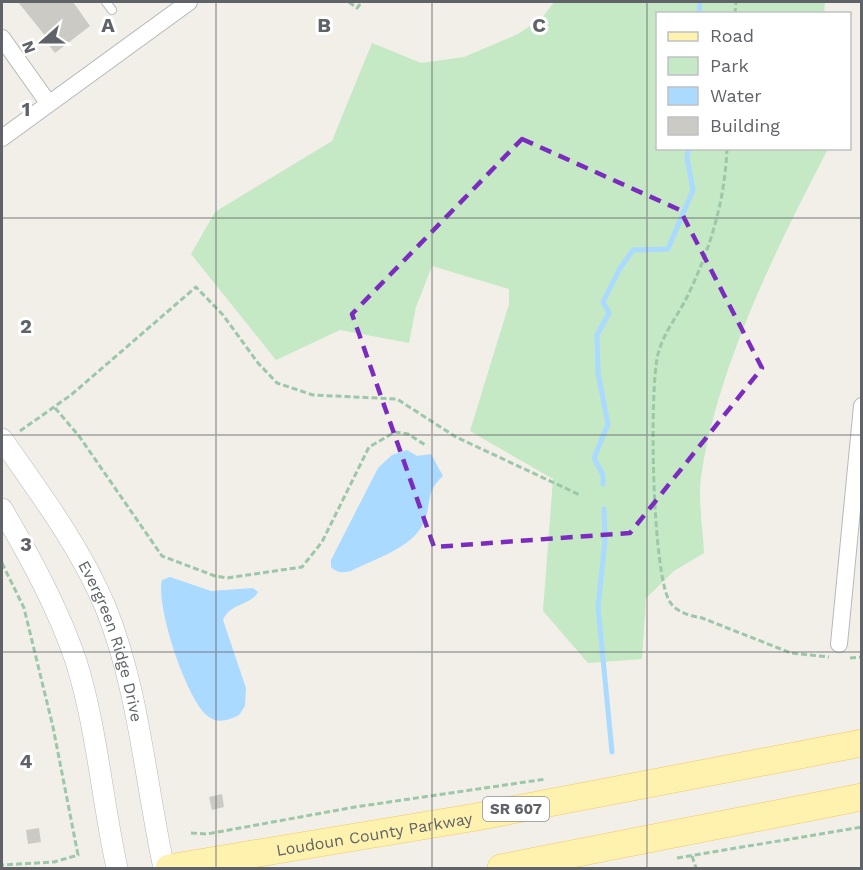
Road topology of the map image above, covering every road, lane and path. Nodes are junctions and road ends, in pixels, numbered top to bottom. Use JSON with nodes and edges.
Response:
{"nodes":[{"id":1,"x":106,"y":2,"type":"edge"},
{"id":2,"x":189,"y":2,"type":"edge"},
{"id":3,"x":349,"y":2,"type":"edge"},
{"id":4,"x":362,"y":2,"type":"edge"},
{"id":5,"x":112,"y":10,"type":"dead end"},
{"id":6,"x":2,"y":38,"type":"edge"},
{"id":7,"x":49,"y":104,"type":"junction"},
{"id":8,"x":2,"y":138,"type":"edge"},
{"id":9,"x":727,"y":150,"type":"edge"},
{"id":10,"x":861,"y":406,"type":"edge"},
{"id":11,"x":55,"y":408,"type":"junction"},
{"id":12,"x":3,"y":441,"type":"edge"},
{"id":13,"x":426,"y":446,"type":"dead end"},
{"id":14,"x":580,"y":495,"type":"dead end"},
{"id":15,"x":2,"y":509,"type":"edge"},
{"id":16,"x":2,"y":563,"type":"edge"},
{"id":17,"x":838,"y":654,"type":"junction"},
{"id":18,"x":861,"y":657,"type":"edge"},
{"id":19,"x":861,"y":743,"type":"edge"},
{"id":20,"x":555,"y":778,"type":"dead end"},
{"id":21,"x":861,"y":797,"type":"edge"},
{"id":22,"x":861,"y":827,"type":"edge"},
{"id":23,"x":191,"y":833,"type":"dead end"},
{"id":24,"x":692,"y":856,"type":"junction"},
{"id":25,"x":671,"y":859,"type":"dead end"},
{"id":26,"x":2,"y":865,"type":"edge"},
{"id":27,"x":117,"y":868,"type":"edge"},
{"id":28,"x":164,"y":868,"type":"edge"},
{"id":29,"x":169,"y":868,"type":"edge"},
{"id":30,"x":501,"y":868,"type":"edge"},
{"id":31,"x":696,"y":868,"type":"edge"}],
"edges":[{"from":1,"to":5,"type":"lane"},
{"from":2,"to":7,"type":"street"},
{"from":3,"to":4,"type":"path"},
{"from":6,"to":7,"type":"street"},
{"from":7,"to":8,"type":"street"},
{"from":9,"to":17,"type":"path"},
{"from":10,"to":17,"type":"street"},
{"from":11,"to":12,"type":"path"},
{"from":11,"to":13,"type":"path"},
{"from":11,"to":14,"type":"path"},
{"from":12,"to":28,"type":"street","name":"Evergreen Ridge Drive"},
{"from":15,"to":27,"type":"street"},
{"from":16,"to":26,"type":"path"},
{"from":17,"to":18,"type":"path"},
{"from":19,"to":29,"type":"main road","name":"Loudoun County Parkway","number":"SR 607"},
{"from":20,"to":23,"type":"path"},
{"from":21,"to":30,"type":"main road"},
{"from":22,"to":24,"type":"path"},
{"from":24,"to":25,"type":"path"},
{"from":24,"to":31,"type":"path"}]}
